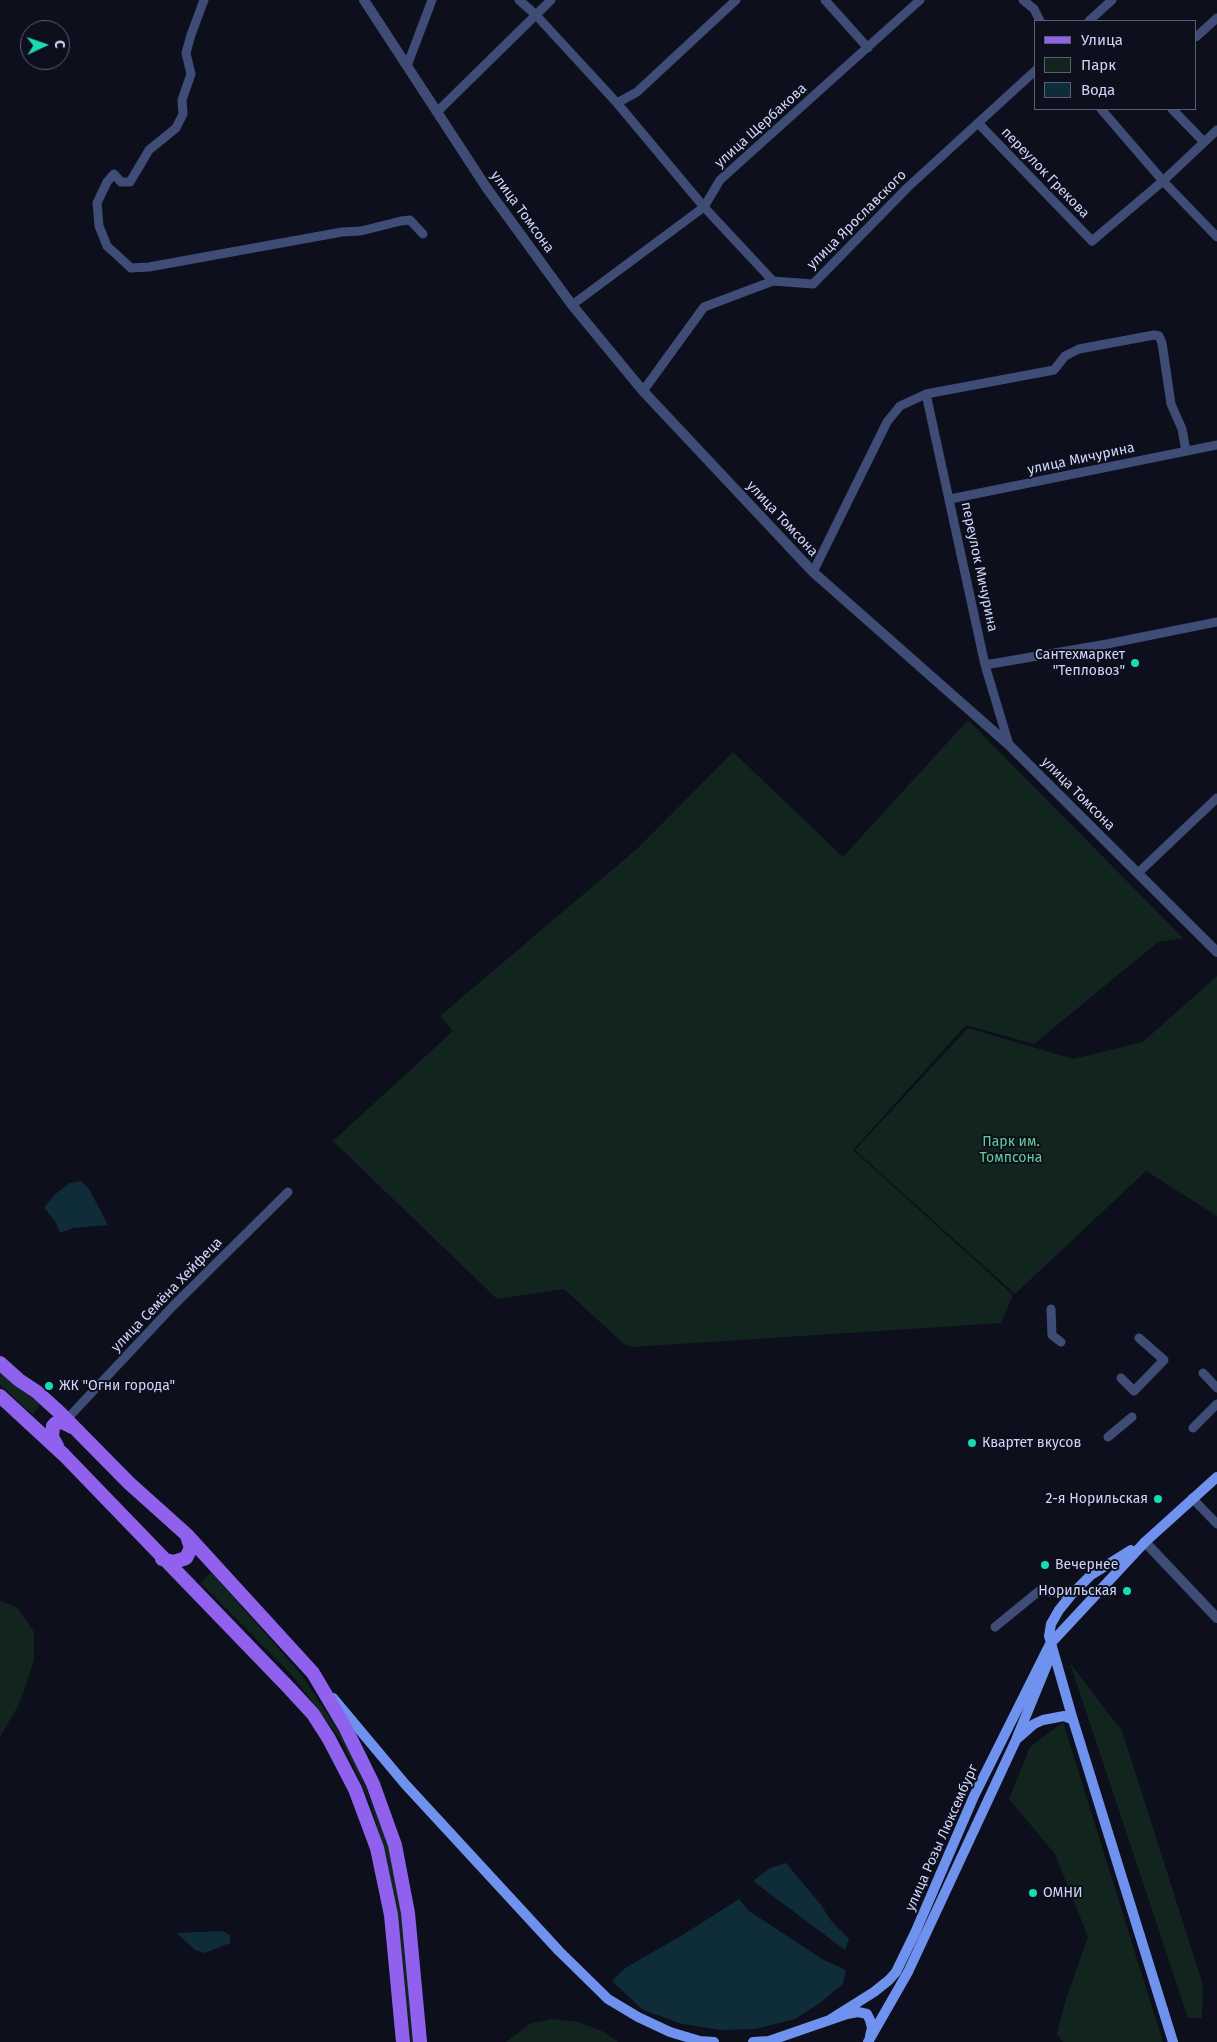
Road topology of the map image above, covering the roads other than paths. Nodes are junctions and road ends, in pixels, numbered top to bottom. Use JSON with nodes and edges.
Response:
{"nodes":[{"id":1,"x":204,"y":0,"type":"edge"},
{"id":2,"x":364,"y":0,"type":"edge"},
{"id":3,"x":370,"y":0,"type":"edge"},
{"id":4,"x":432,"y":0,"type":"edge"},
{"id":5,"x":519,"y":0,"type":"edge"},
{"id":6,"x":551,"y":0,"type":"edge"},
{"id":7,"x":736,"y":0,"type":"edge"},
{"id":8,"x":825,"y":0,"type":"edge"},
{"id":9,"x":920,"y":0,"type":"edge"},
{"id":10,"x":1023,"y":0,"type":"edge"},
{"id":11,"x":1112,"y":0,"type":"edge"},
{"id":12,"x":535,"y":14,"type":"junction"},
{"id":13,"x":1217,"y":18,"type":"edge"},
{"id":14,"x":1040,"y":20,"type":"edge"},
{"id":15,"x":1090,"y":20,"type":"edge"},
{"id":16,"x":1197,"y":36,"type":"edge"},
{"id":17,"x":393,"y":46,"type":"junction"},
{"id":18,"x":868,"y":48,"type":"junction"},
{"id":19,"x":407,"y":66,"type":"junction"},
{"id":20,"x":1034,"y":72,"type":"edge"},
{"id":21,"x":617,"y":103,"type":"junction"},
{"id":22,"x":1101,"y":110,"type":"edge"},
{"id":23,"x":1173,"y":110,"type":"edge"},
{"id":24,"x":438,"y":111,"type":"junction"},
{"id":25,"x":978,"y":124,"type":"junction"},
{"id":26,"x":1217,"y":130,"type":"edge"},
{"id":27,"x":1204,"y":142,"type":"junction"},
{"id":28,"x":1163,"y":181,"type":"junction"},
{"id":29,"x":704,"y":208,"type":"junction"},
{"id":30,"x":423,"y":234,"type":"dead end"},
{"id":31,"x":1217,"y":237,"type":"edge"},
{"id":32,"x":773,"y":281,"type":"junction"},
{"id":33,"x":572,"y":305,"type":"junction"},
{"id":34,"x":643,"y":391,"type":"junction"},
{"id":35,"x":926,"y":394,"type":"junction"},
{"id":36,"x":1217,"y":445,"type":"edge"},
{"id":37,"x":1186,"y":451,"type":"junction"},
{"id":38,"x":950,"y":499,"type":"junction"},
{"id":39,"x":813,"y":572,"type":"junction"},
{"id":40,"x":1217,"y":622,"type":"edge"},
{"id":41,"x":985,"y":665,"type":"junction"},
{"id":42,"x":1009,"y":745,"type":"junction"},
{"id":43,"x":1217,"y":798,"type":"edge"},
{"id":44,"x":1138,"y":873,"type":"junction"},
{"id":45,"x":1217,"y":952,"type":"edge"},
{"id":46,"x":288,"y":1192,"type":"dead end"},
{"id":47,"x":1051,"y":1309,"type":"dead end"},
{"id":48,"x":1139,"y":1338,"type":"dead end"},
{"id":49,"x":1061,"y":1342,"type":"dead end"},
{"id":50,"x":0,"y":1363,"type":"edge"},
{"id":51,"x":1203,"y":1373,"type":"dead end"},
{"id":52,"x":1121,"y":1378,"type":"dead end"},
{"id":53,"x":1217,"y":1388,"type":"edge"},
{"id":54,"x":0,"y":1396,"type":"edge"},
{"id":55,"x":1217,"y":1404,"type":"edge"},
{"id":56,"x":1132,"y":1417,"type":"dead end"},
{"id":57,"x":67,"y":1419,"type":"junction"},
{"id":58,"x":1193,"y":1428,"type":"dead end"},
{"id":59,"x":81,"y":1433,"type":"junction"},
{"id":60,"x":1108,"y":1437,"type":"dead end"},
{"id":61,"x":64,"y":1455,"type":"junction"},
{"id":62,"x":1217,"y":1477,"type":"edge"},
{"id":63,"x":1192,"y":1498,"type":"junction"},
{"id":64,"x":1217,"y":1524,"type":"edge"},
{"id":65,"x":187,"y":1535,"type":"junction"},
{"id":66,"x":1145,"y":1542,"type":"junction"},
{"id":67,"x":162,"y":1559,"type":"junction"},
{"id":68,"x":1072,"y":1594,"type":"junction"},
{"id":69,"x":1217,"y":1618,"type":"edge"},
{"id":70,"x":995,"y":1627,"type":"dead end"},
{"id":71,"x":1050,"y":1644,"type":"junction"},
{"id":72,"x":313,"y":1673,"type":"junction"},
{"id":73,"x":1073,"y":1720,"type":"junction"},
{"id":74,"x":1016,"y":1740,"type":"junction"},
{"id":75,"x":974,"y":1796,"type":"junction"},
{"id":76,"x":986,"y":1802,"type":"junction"},
{"id":77,"x":919,"y":1935,"type":"junction"},
{"id":78,"x":831,"y":2019,"type":"junction"},
{"id":79,"x":404,"y":2042,"type":"edge"},
{"id":80,"x":420,"y":2042,"type":"edge"},
{"id":81,"x":714,"y":2042,"type":"edge"},
{"id":82,"x":753,"y":2042,"type":"edge"},
{"id":83,"x":868,"y":2042,"type":"edge"},
{"id":84,"x":1173,"y":2042,"type":"edge"}],
"edges":[{"from":1,"to":30,"type":"street"},
{"from":2,"to":17,"type":"street"},
{"from":3,"to":17,"type":"street"},
{"from":4,"to":19,"type":"street"},
{"from":5,"to":12,"type":"street"},
{"from":6,"to":12,"type":"street"},
{"from":7,"to":21,"type":"street"},
{"from":8,"to":18,"type":"street"},
{"from":9,"to":18,"type":"street","name":"улица Щербакова"},
{"from":10,"to":14,"type":"street"},
{"from":11,"to":15,"type":"street"},
{"from":12,"to":21,"type":"street"},
{"from":12,"to":24,"type":"street"},
{"from":13,"to":16,"type":"street"},
{"from":17,"to":19,"type":"street","name":"улица Томсона"},
{"from":18,"to":29,"type":"street","name":"улица Щербакова"},
{"from":19,"to":24,"type":"street","name":"улица Томсона"},
{"from":20,"to":25,"type":"street","name":"улица Ярославского"},
{"from":21,"to":29,"type":"street"},
{"from":22,"to":28,"type":"street"},
{"from":23,"to":27,"type":"street"},
{"from":24,"to":33,"type":"street","name":"улица Томсона"},
{"from":25,"to":28,"type":"street","name":"переулок Грекова"},
{"from":25,"to":32,"type":"street","name":"улица Ярославского"},
{"from":26,"to":27,"type":"street"},
{"from":27,"to":28,"type":"street"},
{"from":28,"to":31,"type":"street"},
{"from":29,"to":32,"type":"street"},
{"from":29,"to":33,"type":"street","name":"улица Щербакова"},
{"from":32,"to":34,"type":"street","name":"улица Ярославского"},
{"from":33,"to":34,"type":"street","name":"улица Томсона"},
{"from":34,"to":39,"type":"street","name":"улица Томсона"},
{"from":35,"to":37,"type":"street"},
{"from":35,"to":38,"type":"street","name":"переулок Мичурина"},
{"from":35,"to":39,"type":"street"},
{"from":36,"to":37,"type":"street","name":"улица Мичурина"},
{"from":37,"to":38,"type":"street","name":"улица Мичурина"},
{"from":38,"to":41,"type":"street","name":"переулок Мичурина"},
{"from":39,"to":42,"type":"street","name":"улица Томсона"},
{"from":40,"to":41,"type":"street"},
{"from":41,"to":42,"type":"street","name":"переулок Мичурина"},
{"from":42,"to":44,"type":"street","name":"улица Томсона"},
{"from":43,"to":44,"type":"street"},
{"from":44,"to":45,"type":"street","name":"улица Томсона"},
{"from":46,"to":57,"type":"street","name":"улица Семёна Хейфеца"},
{"from":47,"to":49,"type":"street"},
{"from":48,"to":52,"type":"street"},
{"from":50,"to":57,"type":"main road"},
{"from":51,"to":53,"type":"street"},
{"from":54,"to":61,"type":"main road"},
{"from":55,"to":58,"type":"street"},
{"from":56,"to":60,"type":"street"},
{"from":57,"to":59,"type":"main road"},
{"from":59,"to":61,"type":"main road"},
{"from":59,"to":65,"type":"main road"},
{"from":61,"to":67,"type":"main road"},
{"from":62,"to":63,"type":"main road","name":"улица Розы Люксембург"},
{"from":63,"to":64,"type":"street"},
{"from":63,"to":66,"type":"main road","name":"улица Розы Люксембург"},
{"from":65,"to":67,"type":"main road"},
{"from":65,"to":72,"type":"main road"},
{"from":66,"to":68,"type":"main road"},
{"from":66,"to":69,"type":"street"},
{"from":66,"to":71,"type":"main road","name":"улица Розы Люксембург"},
{"from":67,"to":79,"type":"main road"},
{"from":68,"to":70,"type":"street"},
{"from":68,"to":71,"type":"main road"},
{"from":71,"to":73,"type":"main road"},
{"from":71,"to":74,"type":"main road","name":"улица Розы Люксембург"},
{"from":71,"to":75,"type":"main road","name":"улица Розы Люксембург"},
{"from":72,"to":80,"type":"main road"},
{"from":72,"to":81,"type":"main road"},
{"from":73,"to":74,"type":"main road"},
{"from":73,"to":84,"type":"main road"},
{"from":74,"to":76,"type":"main road","name":"улица Розы Люксембург"},
{"from":75,"to":76,"type":"main road"},
{"from":75,"to":77,"type":"main road","name":"улица Розы Люксембург"},
{"from":76,"to":77,"type":"main road","name":"улица Розы Люксембург"},
{"from":77,"to":78,"type":"main road","name":"улица Розы Люксембург"},
{"from":77,"to":83,"type":"main road","name":"улица Розы Люксембург"},
{"from":78,"to":82,"type":"main road"},
{"from":78,"to":83,"type":"main road"}]}
